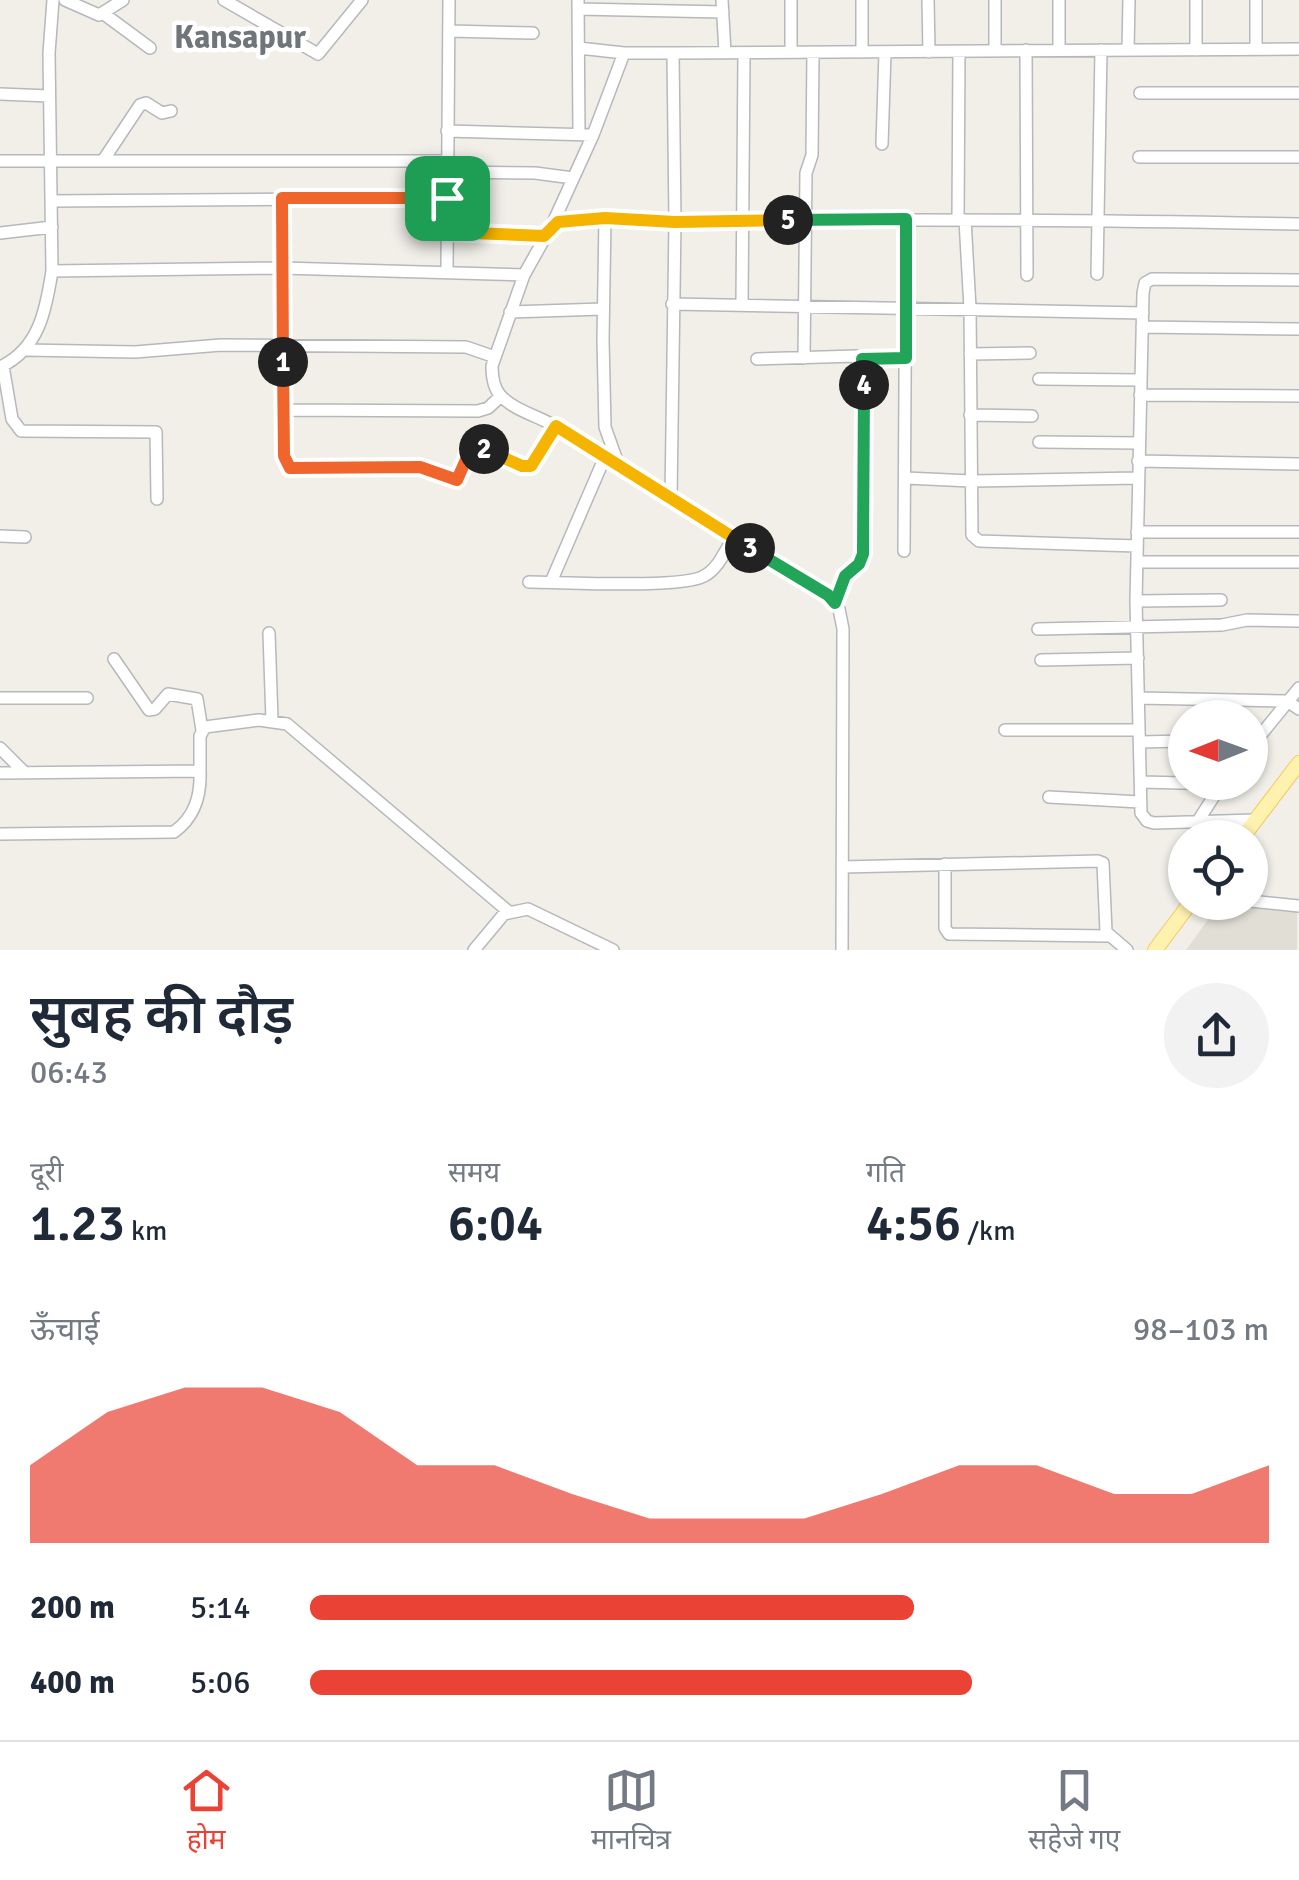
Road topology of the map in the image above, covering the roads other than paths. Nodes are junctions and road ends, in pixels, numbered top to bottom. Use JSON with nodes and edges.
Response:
{"nodes":[{"id":1,"x":53,"y":0,"type":"edge"},
{"id":2,"x":65,"y":0,"type":"edge"},
{"id":3,"x":123,"y":0,"type":"edge"},
{"id":4,"x":224,"y":0,"type":"edge"},
{"id":5,"x":362,"y":0,"type":"edge"},
{"id":6,"x":449,"y":0,"type":"edge"},
{"id":7,"x":790,"y":0,"type":"edge"},
{"id":8,"x":862,"y":0,"type":"edge"},
{"id":9,"x":928,"y":0,"type":"edge"},
{"id":10,"x":995,"y":0,"type":"edge"},
{"id":11,"x":1059,"y":0,"type":"edge"},
{"id":12,"x":1129,"y":0,"type":"edge"},
{"id":13,"x":1196,"y":0,"type":"edge"},
{"id":14,"x":1256,"y":0,"type":"edge"},
{"id":15,"x":578,"y":4,"type":"edge"},
{"id":16,"x":722,"y":6,"type":"edge"},
{"id":17,"x":104,"y":14,"type":"junction"},
{"id":18,"x":450,"y":31,"type":"junction"},
{"id":19,"x":533,"y":33,"type":"dead end"},
{"id":20,"x":150,"y":48,"type":"dead end"},
{"id":21,"x":580,"y":48,"type":"junction"},
{"id":22,"x":1256,"y":49,"type":"junction"},
{"id":23,"x":1299,"y":49,"type":"edge"},
{"id":24,"x":1026,"y":50,"type":"junction"},
{"id":25,"x":1058,"y":50,"type":"junction"},
{"id":26,"x":1101,"y":50,"type":"junction"},
{"id":27,"x":1128,"y":50,"type":"junction"},
{"id":28,"x":1196,"y":50,"type":"junction"},
{"id":29,"x":791,"y":51,"type":"junction"},
{"id":30,"x":995,"y":51,"type":"junction"},
{"id":31,"x":814,"y":52,"type":"junction"},
{"id":32,"x":862,"y":52,"type":"junction"},
{"id":33,"x":928,"y":52,"type":"junction"},
{"id":34,"x":959,"y":52,"type":"junction"},
{"id":35,"x":624,"y":53,"type":"junction"},
{"id":36,"x":673,"y":53,"type":"junction"},
{"id":37,"x":725,"y":53,"type":"junction"},
{"id":38,"x":744,"y":53,"type":"junction"},
{"id":39,"x":884,"y":53,"type":"junction"},
{"id":40,"x":1140,"y":92,"type":"dead end"},
{"id":41,"x":1299,"y":92,"type":"edge"},
{"id":42,"x":0,"y":94,"type":"edge"},
{"id":43,"x":49,"y":96,"type":"junction"},
{"id":44,"x":171,"y":111,"type":"dead end"},
{"id":45,"x":447,"y":130,"type":"junction"},
{"id":46,"x":586,"y":134,"type":"junction"},
{"id":47,"x":882,"y":144,"type":"dead end"},
{"id":48,"x":1139,"y":156,"type":"dead end"},
{"id":49,"x":1299,"y":157,"type":"edge"},
{"id":50,"x":104,"y":159,"type":"junction"},
{"id":51,"x":50,"y":161,"type":"junction"},
{"id":52,"x":0,"y":162,"type":"edge"},
{"id":53,"x":447,"y":166,"type":"junction"},
{"id":54,"x":573,"y":178,"type":"junction"},
{"id":55,"x":282,"y":198,"type":"junction"},
{"id":56,"x":447,"y":198,"type":"junction"},
{"id":57,"x":51,"y":201,"type":"junction"},
{"id":58,"x":605,"y":218,"type":"junction"},
{"id":59,"x":906,"y":219,"type":"junction"},
{"id":60,"x":744,"y":220,"type":"junction"},
{"id":61,"x":806,"y":220,"type":"junction"},
{"id":62,"x":962,"y":220,"type":"junction"},
{"id":63,"x":1098,"y":220,"type":"junction"},
{"id":64,"x":675,"y":222,"type":"junction"},
{"id":65,"x":1028,"y":222,"type":"junction"},
{"id":66,"x":1299,"y":224,"type":"edge"},
{"id":67,"x":52,"y":227,"type":"junction"},
{"id":68,"x":548,"y":230,"type":"junction"},
{"id":69,"x":447,"y":232,"type":"junction"},
{"id":70,"x":0,"y":233,"type":"edge"},
{"id":71,"x":282,"y":268,"type":"junction"},
{"id":72,"x":447,"y":270,"type":"junction"},
{"id":73,"x":52,"y":271,"type":"junction"},
{"id":74,"x":1097,"y":274,"type":"dead end"},
{"id":75,"x":524,"y":275,"type":"junction"},
{"id":76,"x":1028,"y":275,"type":"dead end"},
{"id":77,"x":1299,"y":280,"type":"edge"},
{"id":78,"x":672,"y":304,"type":"junction"},
{"id":79,"x":742,"y":304,"type":"junction"},
{"id":80,"x":802,"y":304,"type":"junction"},
{"id":81,"x":970,"y":308,"type":"junction"},
{"id":82,"x":604,"y":309,"type":"junction"},
{"id":83,"x":907,"y":309,"type":"junction"},
{"id":84,"x":510,"y":312,"type":"junction"},
{"id":85,"x":1143,"y":313,"type":"junction"},
{"id":86,"x":1142,"y":327,"type":"junction"},
{"id":87,"x":1299,"y":329,"type":"edge"},
{"id":88,"x":282,"y":345,"type":"junction"},
{"id":89,"x":26,"y":350,"type":"junction"},
{"id":90,"x":1030,"y":353,"type":"dead end"},
{"id":91,"x":970,"y":354,"type":"junction"},
{"id":92,"x":495,"y":357,"type":"junction"},
{"id":93,"x":804,"y":358,"type":"junction"},
{"id":94,"x":906,"y":358,"type":"junction"},
{"id":95,"x":757,"y":359,"type":"dead end"},
{"id":96,"x":862,"y":359,"type":"junction"},
{"id":97,"x":2,"y":367,"type":"edge"},
{"id":98,"x":1039,"y":379,"type":"dead end"},
{"id":99,"x":1140,"y":380,"type":"junction"},
{"id":100,"x":1140,"y":394,"type":"junction"},
{"id":101,"x":501,"y":396,"type":"junction"},
{"id":102,"x":1299,"y":396,"type":"edge"},
{"id":103,"x":283,"y":410,"type":"junction"},
{"id":104,"x":970,"y":415,"type":"junction"},
{"id":105,"x":1032,"y":416,"type":"dead end"},
{"id":106,"x":556,"y":426,"type":"junction"},
{"id":107,"x":1039,"y":442,"type":"dead end"},
{"id":108,"x":1138,"y":443,"type":"junction"},
{"id":109,"x":604,"y":459,"type":"junction"},
{"id":110,"x":1138,"y":461,"type":"junction"},
{"id":111,"x":1299,"y":464,"type":"edge"},
{"id":112,"x":620,"y":468,"type":"junction"},
{"id":113,"x":906,"y":478,"type":"junction"},
{"id":114,"x":1138,"y":478,"type":"junction"},
{"id":115,"x":971,"y":480,"type":"junction"},
{"id":116,"x":671,"y":497,"type":"junction"},
{"id":117,"x":158,"y":499,"type":"dead end"},
{"id":118,"x":1299,"y":532,"type":"edge"},
{"id":119,"x":0,"y":536,"type":"edge"},
{"id":120,"x":25,"y":537,"type":"dead end"},
{"id":121,"x":733,"y":538,"type":"junction"},
{"id":122,"x":1137,"y":539,"type":"junction"},
{"id":123,"x":904,"y":551,"type":"dead end"},
{"id":124,"x":1138,"y":562,"type":"junction"},
{"id":125,"x":1299,"y":562,"type":"edge"},
{"id":126,"x":529,"y":582,"type":"dead end"},
{"id":127,"x":551,"y":582,"type":"junction"},
{"id":128,"x":1221,"y":600,"type":"dead end"},
{"id":129,"x":1136,"y":601,"type":"junction"},
{"id":130,"x":835,"y":603,"type":"junction"},
{"id":131,"x":1299,"y":621,"type":"edge"},
{"id":132,"x":1136,"y":628,"type":"junction"},
{"id":133,"x":1038,"y":629,"type":"dead end"},
{"id":134,"x":269,"y":634,"type":"dead end"},
{"id":135,"x":1138,"y":658,"type":"junction"},
{"id":136,"x":114,"y":659,"type":"dead end"},
{"id":137,"x":1041,"y":660,"type":"dead end"},
{"id":138,"x":1299,"y":688,"type":"edge"},
{"id":139,"x":0,"y":698,"type":"edge"},
{"id":140,"x":86,"y":698,"type":"dead end"},
{"id":141,"x":1140,"y":698,"type":"junction"},
{"id":142,"x":1287,"y":702,"type":"junction"},
{"id":143,"x":1299,"y":709,"type":"edge"},
{"id":144,"x":272,"y":720,"type":"junction"},
{"id":145,"x":1268,"y":724,"type":"edge"},
{"id":146,"x":202,"y":730,"type":"junction"},
{"id":147,"x":1004,"y":730,"type":"dead end"},
{"id":148,"x":1140,"y":736,"type":"junction"},
{"id":149,"x":1168,"y":739,"type":"edge"},
{"id":150,"x":0,"y":748,"type":"edge"},
{"id":151,"x":1299,"y":763,"type":"edge"},
{"id":152,"x":23,"y":771,"type":"junction"},
{"id":153,"x":200,"y":772,"type":"junction"},
{"id":154,"x":0,"y":773,"type":"edge"},
{"id":155,"x":1141,"y":782,"type":"junction"},
{"id":156,"x":1168,"y":783,"type":"edge"},
{"id":157,"x":1048,"y":798,"type":"dead end"},
{"id":158,"x":1140,"y":802,"type":"junction"},
{"id":159,"x":1255,"y":820,"type":"edge"},
{"id":160,"x":1168,"y":821,"type":"edge"},
{"id":161,"x":0,"y":834,"type":"edge"},
{"id":162,"x":946,"y":864,"type":"junction"},
{"id":163,"x":842,"y":867,"type":"junction"},
{"id":164,"x":1268,"y":902,"type":"edge"},
{"id":165,"x":1299,"y":906,"type":"edge"},
{"id":166,"x":508,"y":912,"type":"junction"},
{"id":167,"x":1178,"y":920,"type":"edge"},
{"id":168,"x":1107,"y":936,"type":"junction"},
{"id":169,"x":474,"y":950,"type":"edge"},
{"id":170,"x":614,"y":950,"type":"edge"},
{"id":171,"x":842,"y":950,"type":"edge"},
{"id":172,"x":1126,"y":950,"type":"edge"},
{"id":173,"x":1155,"y":950,"type":"edge"}],
"edges":[{"from":1,"to":43,"type":"street"},
{"from":2,"to":17,"type":"street"},
{"from":3,"to":17,"type":"street"},
{"from":4,"to":5,"type":"street"},
{"from":6,"to":18,"type":"street"},
{"from":7,"to":29,"type":"street"},
{"from":8,"to":32,"type":"street"},
{"from":9,"to":33,"type":"street"},
{"from":10,"to":30,"type":"street"},
{"from":11,"to":25,"type":"street"},
{"from":12,"to":27,"type":"street"},
{"from":13,"to":28,"type":"street"},
{"from":14,"to":22,"type":"street"},
{"from":15,"to":16,"type":"street"},
{"from":15,"to":21,"type":"street"},
{"from":16,"to":37,"type":"street"},
{"from":17,"to":20,"type":"street"},
{"from":18,"to":19,"type":"street"},
{"from":18,"to":45,"type":"street"},
{"from":21,"to":35,"type":"street"},
{"from":21,"to":46,"type":"street"},
{"from":22,"to":23,"type":"street"},
{"from":22,"to":28,"type":"street"},
{"from":24,"to":25,"type":"street"},
{"from":24,"to":30,"type":"street"},
{"from":24,"to":65,"type":"street"},
{"from":25,"to":26,"type":"street"},
{"from":26,"to":27,"type":"street"},
{"from":26,"to":63,"type":"street"},
{"from":27,"to":28,"type":"street"},
{"from":29,"to":31,"type":"street"},
{"from":29,"to":38,"type":"street"},
{"from":30,"to":34,"type":"street"},
{"from":31,"to":32,"type":"street"},
{"from":31,"to":61,"type":"street"},
{"from":32,"to":39,"type":"street"},
{"from":33,"to":34,"type":"street"},
{"from":33,"to":39,"type":"street"},
{"from":34,"to":62,"type":"street"},
{"from":35,"to":36,"type":"street"},
{"from":35,"to":46,"type":"street"},
{"from":36,"to":37,"type":"street"},
{"from":36,"to":64,"type":"street"},
{"from":37,"to":38,"type":"street"},
{"from":38,"to":60,"type":"street"},
{"from":39,"to":47,"type":"street"},
{"from":40,"to":41,"type":"street"},
{"from":42,"to":43,"type":"street"},
{"from":43,"to":51,"type":"street"},
{"from":44,"to":50,"type":"street"},
{"from":45,"to":46,"type":"street"},
{"from":45,"to":53,"type":"street"},
{"from":46,"to":54,"type":"street"},
{"from":48,"to":49,"type":"street"},
{"from":50,"to":51,"type":"street"},
{"from":50,"to":53,"type":"street"},
{"from":51,"to":52,"type":"street"},
{"from":51,"to":57,"type":"street"},
{"from":53,"to":54,"type":"street"},
{"from":53,"to":56,"type":"street"},
{"from":54,"to":68,"type":"street"},
{"from":55,"to":56,"type":"street"},
{"from":55,"to":57,"type":"street"},
{"from":55,"to":71,"type":"street"},
{"from":56,"to":69,"type":"street"},
{"from":57,"to":67,"type":"street"},
{"from":58,"to":64,"type":"street"},
{"from":58,"to":68,"type":"street"},
{"from":58,"to":82,"type":"street"},
{"from":59,"to":61,"type":"street"},
{"from":59,"to":62,"type":"street"},
{"from":59,"to":83,"type":"street"},
{"from":60,"to":61,"type":"street"},
{"from":60,"to":64,"type":"street"},
{"from":60,"to":79,"type":"street"},
{"from":61,"to":80,"type":"street"},
{"from":62,"to":65,"type":"street"},
{"from":62,"to":81,"type":"street"},
{"from":63,"to":65,"type":"street"},
{"from":63,"to":66,"type":"street"},
{"from":63,"to":74,"type":"street"},
{"from":64,"to":78,"type":"street"},
{"from":65,"to":76,"type":"street"},
{"from":67,"to":70,"type":"street"},
{"from":67,"to":73,"type":"street"},
{"from":68,"to":69,"type":"street"},
{"from":68,"to":75,"type":"street"},
{"from":69,"to":72,"type":"street"},
{"from":71,"to":72,"type":"street"},
{"from":71,"to":73,"type":"street"},
{"from":71,"to":88,"type":"street"},
{"from":72,"to":75,"type":"street"},
{"from":73,"to":89,"type":"street"},
{"from":75,"to":84,"type":"street"},
{"from":77,"to":85,"type":"street"},
{"from":78,"to":79,"type":"street"},
{"from":78,"to":116,"type":"street"},
{"from":79,"to":80,"type":"street"},
{"from":80,"to":83,"type":"street"},
{"from":80,"to":93,"type":"street"},
{"from":81,"to":83,"type":"street"},
{"from":81,"to":85,"type":"street"},
{"from":81,"to":91,"type":"street"},
{"from":82,"to":84,"type":"street"},
{"from":82,"to":112,"type":"street"},
{"from":83,"to":94,"type":"street"},
{"from":84,"to":92,"type":"street"},
{"from":85,"to":86,"type":"street"},
{"from":86,"to":87,"type":"street"},
{"from":86,"to":99,"type":"street"},
{"from":88,"to":89,"type":"street"},
{"from":88,"to":92,"type":"street"},
{"from":88,"to":103,"type":"street"},
{"from":89,"to":97,"type":"street"},
{"from":90,"to":91,"type":"street"},
{"from":91,"to":104,"type":"street"},
{"from":92,"to":101,"type":"street"},
{"from":93,"to":95,"type":"street"},
{"from":93,"to":96,"type":"street"},
{"from":94,"to":96,"type":"street"},
{"from":94,"to":113,"type":"street"},
{"from":96,"to":130,"type":"street"},
{"from":97,"to":117,"type":"street"},
{"from":98,"to":99,"type":"street"},
{"from":99,"to":100,"type":"street"},
{"from":100,"to":102,"type":"street"},
{"from":100,"to":108,"type":"street"},
{"from":101,"to":103,"type":"street"},
{"from":101,"to":106,"type":"street"},
{"from":103,"to":106,"type":"street"},
{"from":104,"to":105,"type":"street"},
{"from":104,"to":115,"type":"street"},
{"from":106,"to":109,"type":"street"},
{"from":107,"to":108,"type":"street"},
{"from":108,"to":110,"type":"street"},
{"from":109,"to":112,"type":"street"},
{"from":109,"to":127,"type":"street"},
{"from":110,"to":111,"type":"street"},
{"from":110,"to":114,"type":"street"},
{"from":112,"to":116,"type":"street"},
{"from":113,"to":115,"type":"street"},
{"from":113,"to":123,"type":"street"},
{"from":114,"to":115,"type":"street"},
{"from":114,"to":122,"type":"street"},
{"from":115,"to":122,"type":"street"},
{"from":116,"to":121,"type":"street"},
{"from":118,"to":122,"type":"street"},
{"from":119,"to":120,"type":"street"},
{"from":121,"to":127,"type":"street"},
{"from":121,"to":130,"type":"street"},
{"from":122,"to":124,"type":"street"},
{"from":124,"to":125,"type":"street"},
{"from":124,"to":129,"type":"street"},
{"from":126,"to":127,"type":"street"},
{"from":128,"to":129,"type":"street"},
{"from":129,"to":132,"type":"street"},
{"from":130,"to":163,"type":"street"},
{"from":131,"to":132,"type":"street"},
{"from":132,"to":133,"type":"street"},
{"from":132,"to":135,"type":"street"},
{"from":134,"to":144,"type":"street"},
{"from":135,"to":137,"type":"street"},
{"from":135,"to":141,"type":"street"},
{"from":136,"to":146,"type":"street"},
{"from":138,"to":142,"type":"street"},
{"from":139,"to":140,"type":"street"},
{"from":141,"to":142,"type":"street"},
{"from":141,"to":148,"type":"street"},
{"from":142,"to":143,"type":"street"},
{"from":142,"to":145,"type":"street"},
{"from":144,"to":146,"type":"street"},
{"from":144,"to":166,"type":"street"},
{"from":146,"to":153,"type":"street"},
{"from":147,"to":148,"type":"street"},
{"from":148,"to":149,"type":"street"},
{"from":148,"to":155,"type":"street"},
{"from":150,"to":152,"type":"street"},
{"from":151,"to":159,"type":"main road"},
{"from":152,"to":153,"type":"street"},
{"from":152,"to":154,"type":"street"},
{"from":153,"to":161,"type":"street"},
{"from":155,"to":156,"type":"street"},
{"from":155,"to":158,"type":"street"},
{"from":157,"to":158,"type":"street"},
{"from":158,"to":160,"type":"street"},
{"from":162,"to":163,"type":"street"},
{"from":162,"to":168,"type":"street"},
{"from":162,"to":168,"type":"street"},
{"from":163,"to":171,"type":"street"},
{"from":164,"to":165,"type":"street"},
{"from":166,"to":169,"type":"street"},
{"from":166,"to":170,"type":"street"},
{"from":167,"to":173,"type":"main road"},
{"from":168,"to":172,"type":"street"}]}
